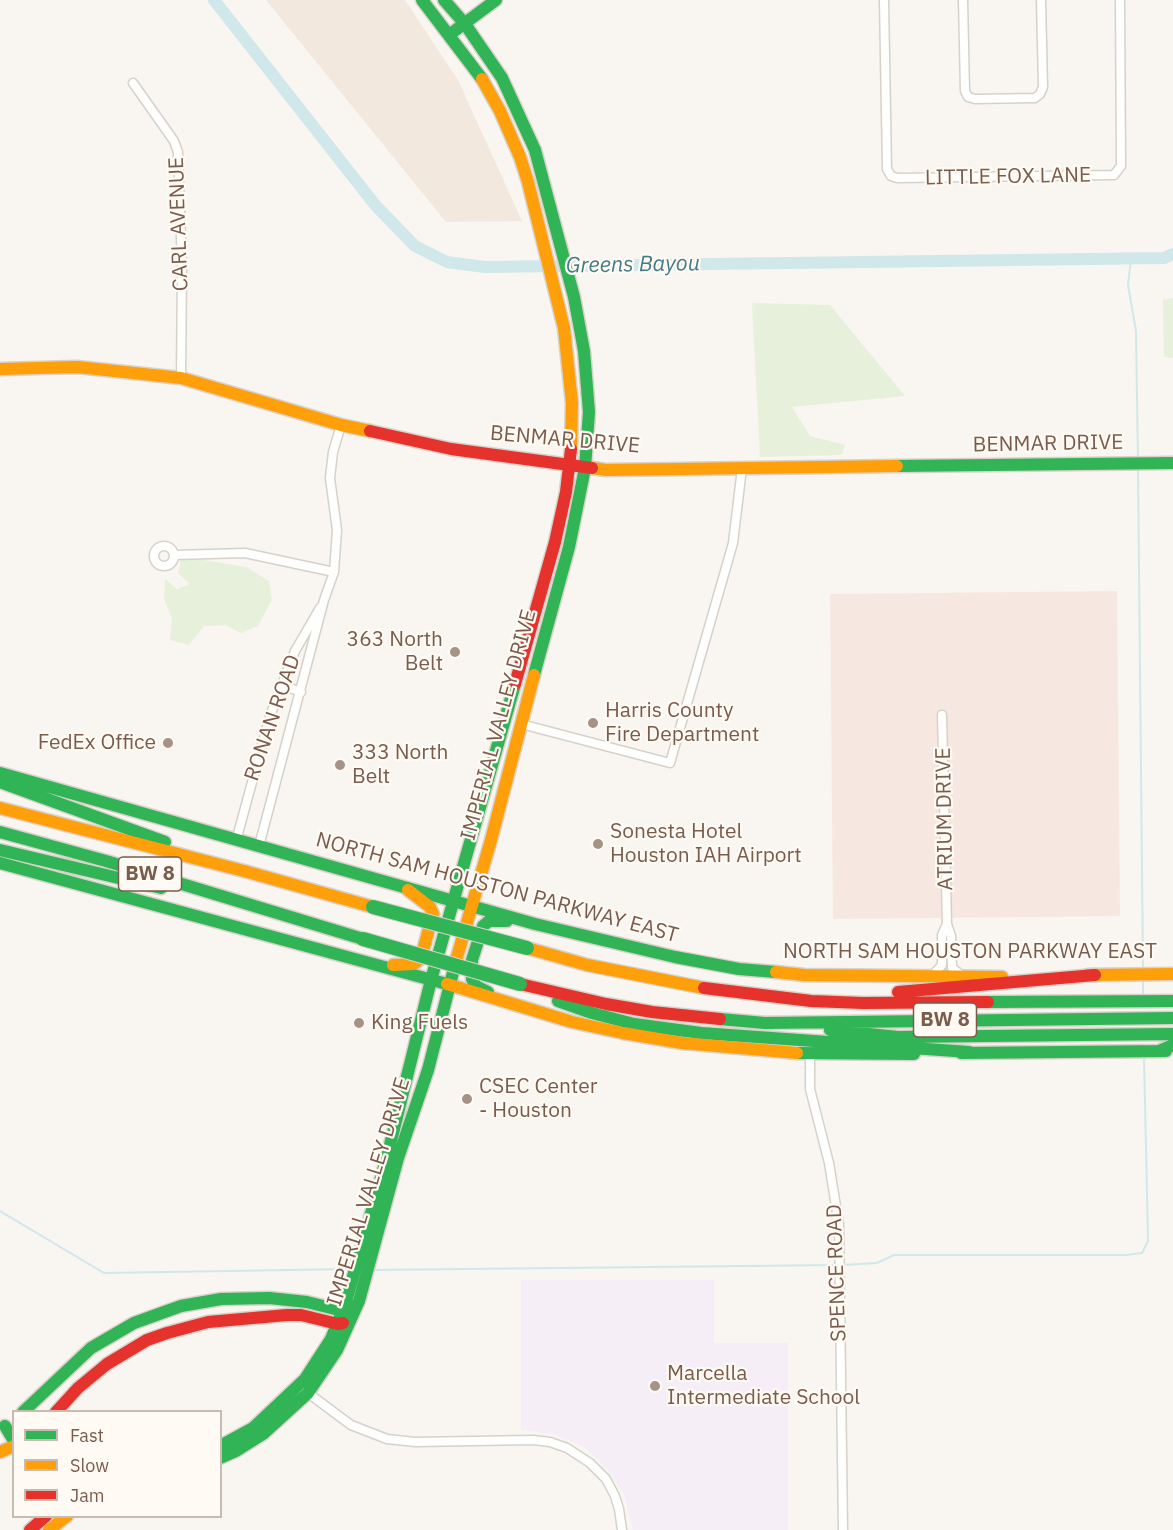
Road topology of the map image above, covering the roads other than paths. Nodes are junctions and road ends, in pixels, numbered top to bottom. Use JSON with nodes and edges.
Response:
{"nodes":[{"id":1,"x":422,"y":0,"type":"edge"},
{"id":2,"x":444,"y":0,"type":"edge"},
{"id":3,"x":496,"y":0,"type":"edge"},
{"id":4,"x":884,"y":0,"type":"edge"},
{"id":5,"x":963,"y":0,"type":"edge"},
{"id":6,"x":1041,"y":0,"type":"edge"},
{"id":7,"x":1120,"y":0,"type":"edge"},
{"id":8,"x":465,"y":24,"type":"junction"},
{"id":9,"x":449,"y":35,"type":"junction"},
{"id":10,"x":134,"y":83,"type":"dead end"},
{"id":11,"x":584,"y":351,"type":"junction"},
{"id":12,"x":568,"y":354,"type":"junction"},
{"id":13,"x":0,"y":369,"type":"edge"},
{"id":14,"x":181,"y":378,"type":"junction"},
{"id":15,"x":341,"y":425,"type":"junction"},
{"id":16,"x":1173,"y":463,"type":"edge"},
{"id":17,"x":569,"y":466,"type":"junction"},
{"id":18,"x":585,"y":468,"type":"junction"},
{"id":19,"x":742,"y":468,"type":"junction"},
{"id":20,"x":174,"y":555,"type":"dead end"},
{"id":21,"x":334,"y":572,"type":"junction"},
{"id":22,"x":324,"y":600,"type":"junction"},
{"id":23,"x":282,"y":685,"type":"junction"},
{"id":24,"x":301,"y":692,"type":"junction"},
{"id":25,"x":942,"y":715,"type":"dead end"},
{"id":26,"x":521,"y":724,"type":"junction"},
{"id":27,"x":496,"y":752,"type":"junction"},
{"id":28,"x":513,"y":756,"type":"junction"},
{"id":29,"x":0,"y":773,"type":"edge"},
{"id":30,"x":0,"y":782,"type":"edge"},
{"id":31,"x":0,"y":808,"type":"edge"},
{"id":32,"x":0,"y":832,"type":"edge"},
{"id":33,"x":236,"y":841,"type":"junction"},
{"id":34,"x":259,"y":846,"type":"junction"},
{"id":35,"x":0,"y":850,"type":"edge"},
{"id":36,"x":0,"y":863,"type":"edge"},
{"id":37,"x":244,"y":872,"type":"junction"},
{"id":38,"x":401,"y":885,"type":"junction"},
{"id":39,"x":452,"y":900,"type":"junction"},
{"id":40,"x":472,"y":906,"type":"junction"},
{"id":41,"x":299,"y":920,"type":"junction"},
{"id":42,"x":535,"y":924,"type":"junction"},
{"id":43,"x":947,"y":924,"type":"junction"},
{"id":44,"x":365,"y":962,"type":"junction"},
{"id":45,"x":1169,"y":974,"type":"edge"},
{"id":46,"x":1095,"y":975,"type":"junction"},
{"id":47,"x":639,"y":977,"type":"junction"},
{"id":48,"x":931,"y":977,"type":"junction"},
{"id":49,"x":964,"y":977,"type":"junction"},
{"id":50,"x":431,"y":980,"type":"junction"},
{"id":51,"x":520,"y":984,"type":"junction"},
{"id":52,"x":449,"y":985,"type":"junction"},
{"id":53,"x":499,"y":1000,"type":"junction"},
{"id":54,"x":1169,"y":1001,"type":"edge"},
{"id":55,"x":1168,"y":1018,"type":"edge"},
{"id":56,"x":765,"y":1023,"type":"junction"},
{"id":57,"x":1173,"y":1034,"type":"edge"},
{"id":58,"x":1173,"y":1045,"type":"edge"},
{"id":59,"x":1166,"y":1051,"type":"edge"},
{"id":60,"x":969,"y":1052,"type":"junction"},
{"id":61,"x":810,"y":1054,"type":"junction"},
{"id":62,"x":396,"y":1116,"type":"junction"},
{"id":63,"x":411,"y":1121,"type":"junction"},
{"id":64,"x":366,"y":1255,"type":"junction"},
{"id":65,"x":344,"y":1319,"type":"junction"},
{"id":66,"x":113,"y":1334,"type":"junction"},
{"id":67,"x":123,"y":1353,"type":"junction"},
{"id":68,"x":303,"y":1389,"type":"junction"},
{"id":69,"x":25,"y":1410,"type":"edge"},
{"id":70,"x":58,"y":1410,"type":"edge"},
{"id":71,"x":260,"y":1430,"type":"junction"},
{"id":72,"x":222,"y":1445,"type":"edge"},
{"id":73,"x":222,"y":1457,"type":"edge"},
{"id":74,"x":44,"y":1518,"type":"edge"},
{"id":75,"x":62,"y":1518,"type":"edge"},
{"id":76,"x":30,"y":1530,"type":"edge"},
{"id":77,"x":49,"y":1530,"type":"edge"},
{"id":78,"x":622,"y":1530,"type":"edge"},
{"id":79,"x":843,"y":1530,"type":"edge"}],
"edges":[{"from":1,"to":9,"type":"main road","name":"IMPERIAL VALLEY DRIVE"},
{"from":2,"to":8,"type":"main road","name":"IMPERIAL VALLEY DRIVE"},
{"from":3,"to":8,"type":"main road"},
{"from":4,"to":7,"type":"street","name":"LITTLE FOX LANE"},
{"from":5,"to":6,"type":"street"},
{"from":8,"to":9,"type":"main road"},
{"from":8,"to":11,"type":"main road","name":"IMPERIAL VALLEY DRIVE"},
{"from":9,"to":12,"type":"main road","name":"IMPERIAL VALLEY DRIVE"},
{"from":10,"to":14,"type":"street","name":"CARL AVENUE"},
{"from":11,"to":12,"type":"main road"},
{"from":11,"to":18,"type":"main road","name":"IMPERIAL VALLEY DRIVE"},
{"from":12,"to":17,"type":"main road","name":"IMPERIAL VALLEY DRIVE"},
{"from":13,"to":14,"type":"main road","name":"BENMAR DRIVE"},
{"from":14,"to":15,"type":"main road","name":"BENMAR DRIVE"},
{"from":15,"to":17,"type":"main road","name":"BENMAR DRIVE"},
{"from":15,"to":21,"type":"street","name":"RONAN ROAD"},
{"from":16,"to":19,"type":"main road","name":"BENMAR DRIVE"},
{"from":17,"to":18,"type":"main road","name":"BENMAR DRIVE"},
{"from":17,"to":27,"type":"main road","name":"IMPERIAL VALLEY DRIVE"},
{"from":18,"to":19,"type":"main road","name":"BENMAR DRIVE"},
{"from":18,"to":26,"type":"main road","name":"IMPERIAL VALLEY DRIVE"},
{"from":19,"to":26,"type":"street"},
{"from":20,"to":21,"type":"street"},
{"from":21,"to":22,"type":"street","name":"RONAN ROAD"},
{"from":22,"to":23,"type":"street","name":"RONAN ROAD"},
{"from":22,"to":24,"type":"street","name":"RONAN ROAD"},
{"from":23,"to":24,"type":"street"},
{"from":23,"to":33,"type":"street","name":"RONAN ROAD"},
{"from":24,"to":34,"type":"street","name":"RONAN ROAD"},
{"from":25,"to":43,"type":"street","name":"ATRIUM DRIVE"},
{"from":26,"to":28,"type":"main road","name":"IMPERIAL VALLEY DRIVE"},
{"from":27,"to":28,"type":"main road"},
{"from":27,"to":39,"type":"main road","name":"IMPERIAL VALLEY DRIVE"},
{"from":28,"to":40,"type":"main road","name":"IMPERIAL VALLEY DRIVE"},
{"from":29,"to":33,"type":"main road","name":"NORTH SAM HOUSTON PARKWAY EAST"},
{"from":30,"to":37,"type":"main road"},
{"from":31,"to":37,"type":"main road","number":"BW 8"},
{"from":32,"to":41,"type":"main road","number":"BW 8"},
{"from":33,"to":34,"type":"main road","name":"NORTH SAM HOUSTON PARKWAY EAST"},
{"from":34,"to":38,"type":"main road","name":"NORTH SAM HOUSTON PARKWAY EAST"},
{"from":35,"to":41,"type":"main road"},
{"from":36,"to":44,"type":"main road"},
{"from":37,"to":47,"type":"main road","number":"BW 8","bridge":true},
{"from":38,"to":39,"type":"main road","name":"NORTH SAM HOUSTON PARKWAY EAST"},
{"from":38,"to":44,"type":"main road"},
{"from":39,"to":40,"type":"main road","name":"NORTH SAM HOUSTON PARKWAY EAST"},
{"from":39,"to":50,"type":"main road","name":"IMPERIAL VALLEY DRIVE"},
{"from":40,"to":42,"type":"main road","name":"NORTH SAM HOUSTON PARKWAY EAST"},
{"from":40,"to":52,"type":"main road","name":"IMPERIAL VALLEY DRIVE"},
{"from":41,"to":51,"type":"main road","number":"BW 8","bridge":true},
{"from":42,"to":48,"type":"main road","name":"NORTH SAM HOUSTON PARKWAY EAST"},
{"from":42,"to":53,"type":"main road"},
{"from":43,"to":48,"type":"street","name":"ATRIUM DRIVE"},
{"from":43,"to":49,"type":"street","name":"ATRIUM DRIVE"},
{"from":44,"to":50,"type":"main road"},
{"from":45,"to":46,"type":"main road","name":"NORTH SAM HOUSTON PARKWAY EAST"},
{"from":46,"to":47,"type":"main road"},
{"from":46,"to":49,"type":"main road","name":"NORTH SAM HOUSTON PARKWAY EAST"},
{"from":47,"to":54,"type":"main road","number":"BW 8"},
{"from":48,"to":49,"type":"main road","name":"NORTH SAM HOUSTON PARKWAY EAST"},
{"from":50,"to":52,"type":"main road"},
{"from":50,"to":62,"type":"main road","name":"IMPERIAL VALLEY DRIVE"},
{"from":51,"to":56,"type":"main road","number":"BW 8"},
{"from":51,"to":60,"type":"main road"},
{"from":52,"to":53,"type":"main road"},
{"from":52,"to":63,"type":"main road","name":"IMPERIAL VALLEY DRIVE"},
{"from":53,"to":61,"type":"main road"},
{"from":55,"to":56,"type":"main road","number":"BW 8"},
{"from":56,"to":57,"type":"main road"},
{"from":58,"to":59,"type":"main road"},
{"from":59,"to":60,"type":"main road"},
{"from":60,"to":61,"type":"main road"},
{"from":61,"to":79,"type":"street","name":"SPENCE ROAD"},
{"from":62,"to":63,"type":"main road"},
{"from":62,"to":64,"type":"main road","name":"IMPERIAL VALLEY DRIVE"},
{"from":63,"to":64,"type":"main road","name":"IMPERIAL VALLEY DRIVE"},
{"from":64,"to":65,"type":"main road","name":"IMPERIAL VALLEY DRIVE"},
{"from":65,"to":66,"type":"main road"},
{"from":65,"to":67,"type":"main road"},
{"from":65,"to":68,"type":"main road","name":"IMPERIAL VALLEY DRIVE"},
{"from":66,"to":67,"type":"main road"},
{"from":66,"to":69,"type":"main road"},
{"from":67,"to":70,"type":"main road"},
{"from":68,"to":71,"type":"main road","name":"IMPERIAL VALLEY DRIVE"},
{"from":68,"to":78,"type":"street"},
{"from":71,"to":72,"type":"main road","name":"IMPERIAL VALLEY DRIVE"},
{"from":71,"to":73,"type":"main road","name":"IMPERIAL VALLEY DRIVE"},
{"from":74,"to":76,"type":"main road"},
{"from":75,"to":77,"type":"main road"}]}
